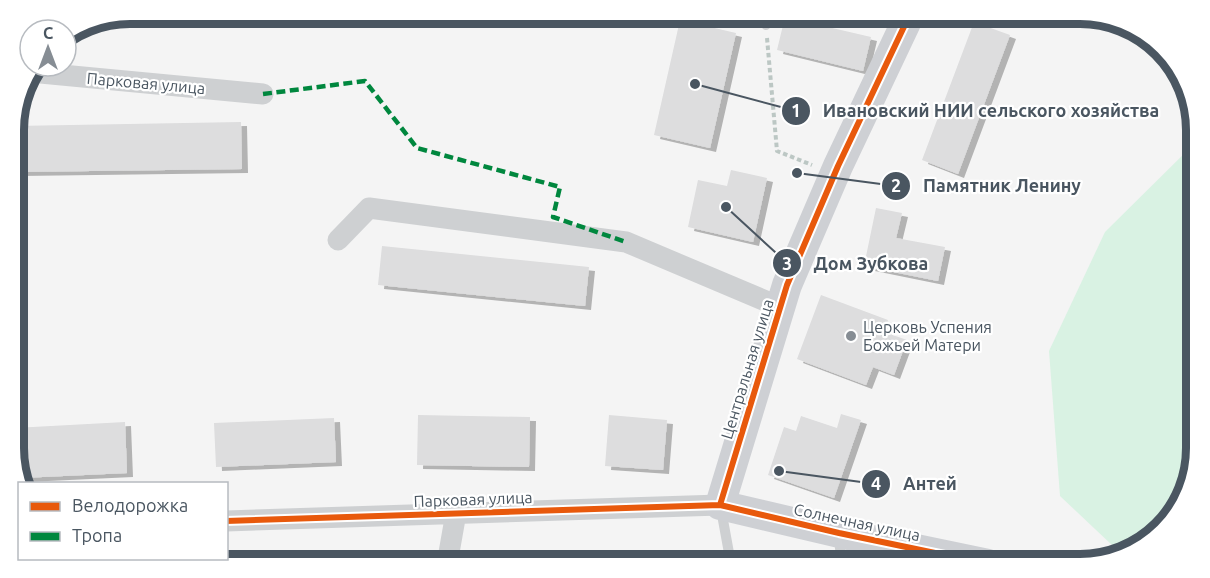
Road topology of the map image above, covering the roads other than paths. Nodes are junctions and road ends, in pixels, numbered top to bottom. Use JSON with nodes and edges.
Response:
{"nodes":[{"id":1,"x":905,"y":24,"type":"edge"},
{"id":2,"x":78,"y":77,"type":"edge"},
{"id":3,"x":263,"y":94,"type":"dead end"},
{"id":4,"x":338,"y":240,"type":"dead end"},
{"id":5,"x":780,"y":307,"type":"junction"},
{"id":6,"x":720,"y":505,"type":"junction"},
{"id":7,"x":456,"y":513,"type":"junction"},
{"id":8,"x":228,"y":521,"type":"edge"},
{"id":9,"x":838,"y":533,"type":"junction"},
{"id":10,"x":449,"y":554,"type":"edge"},
{"id":11,"x":729,"y":554,"type":"edge"},
{"id":12,"x":840,"y":554,"type":"edge"},
{"id":13,"x":940,"y":554,"type":"edge"}],
"edges":[{"from":1,"to":5,"type":"street","name":"Центральная улица"},
{"from":2,"to":3,"type":"street","name":"Парковая улица"},
{"from":4,"to":5,"type":"street"},
{"from":5,"to":6,"type":"street","name":"Центральная улица"},
{"from":6,"to":7,"type":"street","name":"Парковая улица"},
{"from":6,"to":9,"type":"street","name":"Солнечная улица"},
{"from":6,"to":11,"type":"lane"},
{"from":7,"to":8,"type":"street","name":"Парковая улица"},
{"from":7,"to":10,"type":"street"},
{"from":9,"to":12,"type":"lane"},
{"from":9,"to":13,"type":"street","name":"Солнечная улица"}]}
